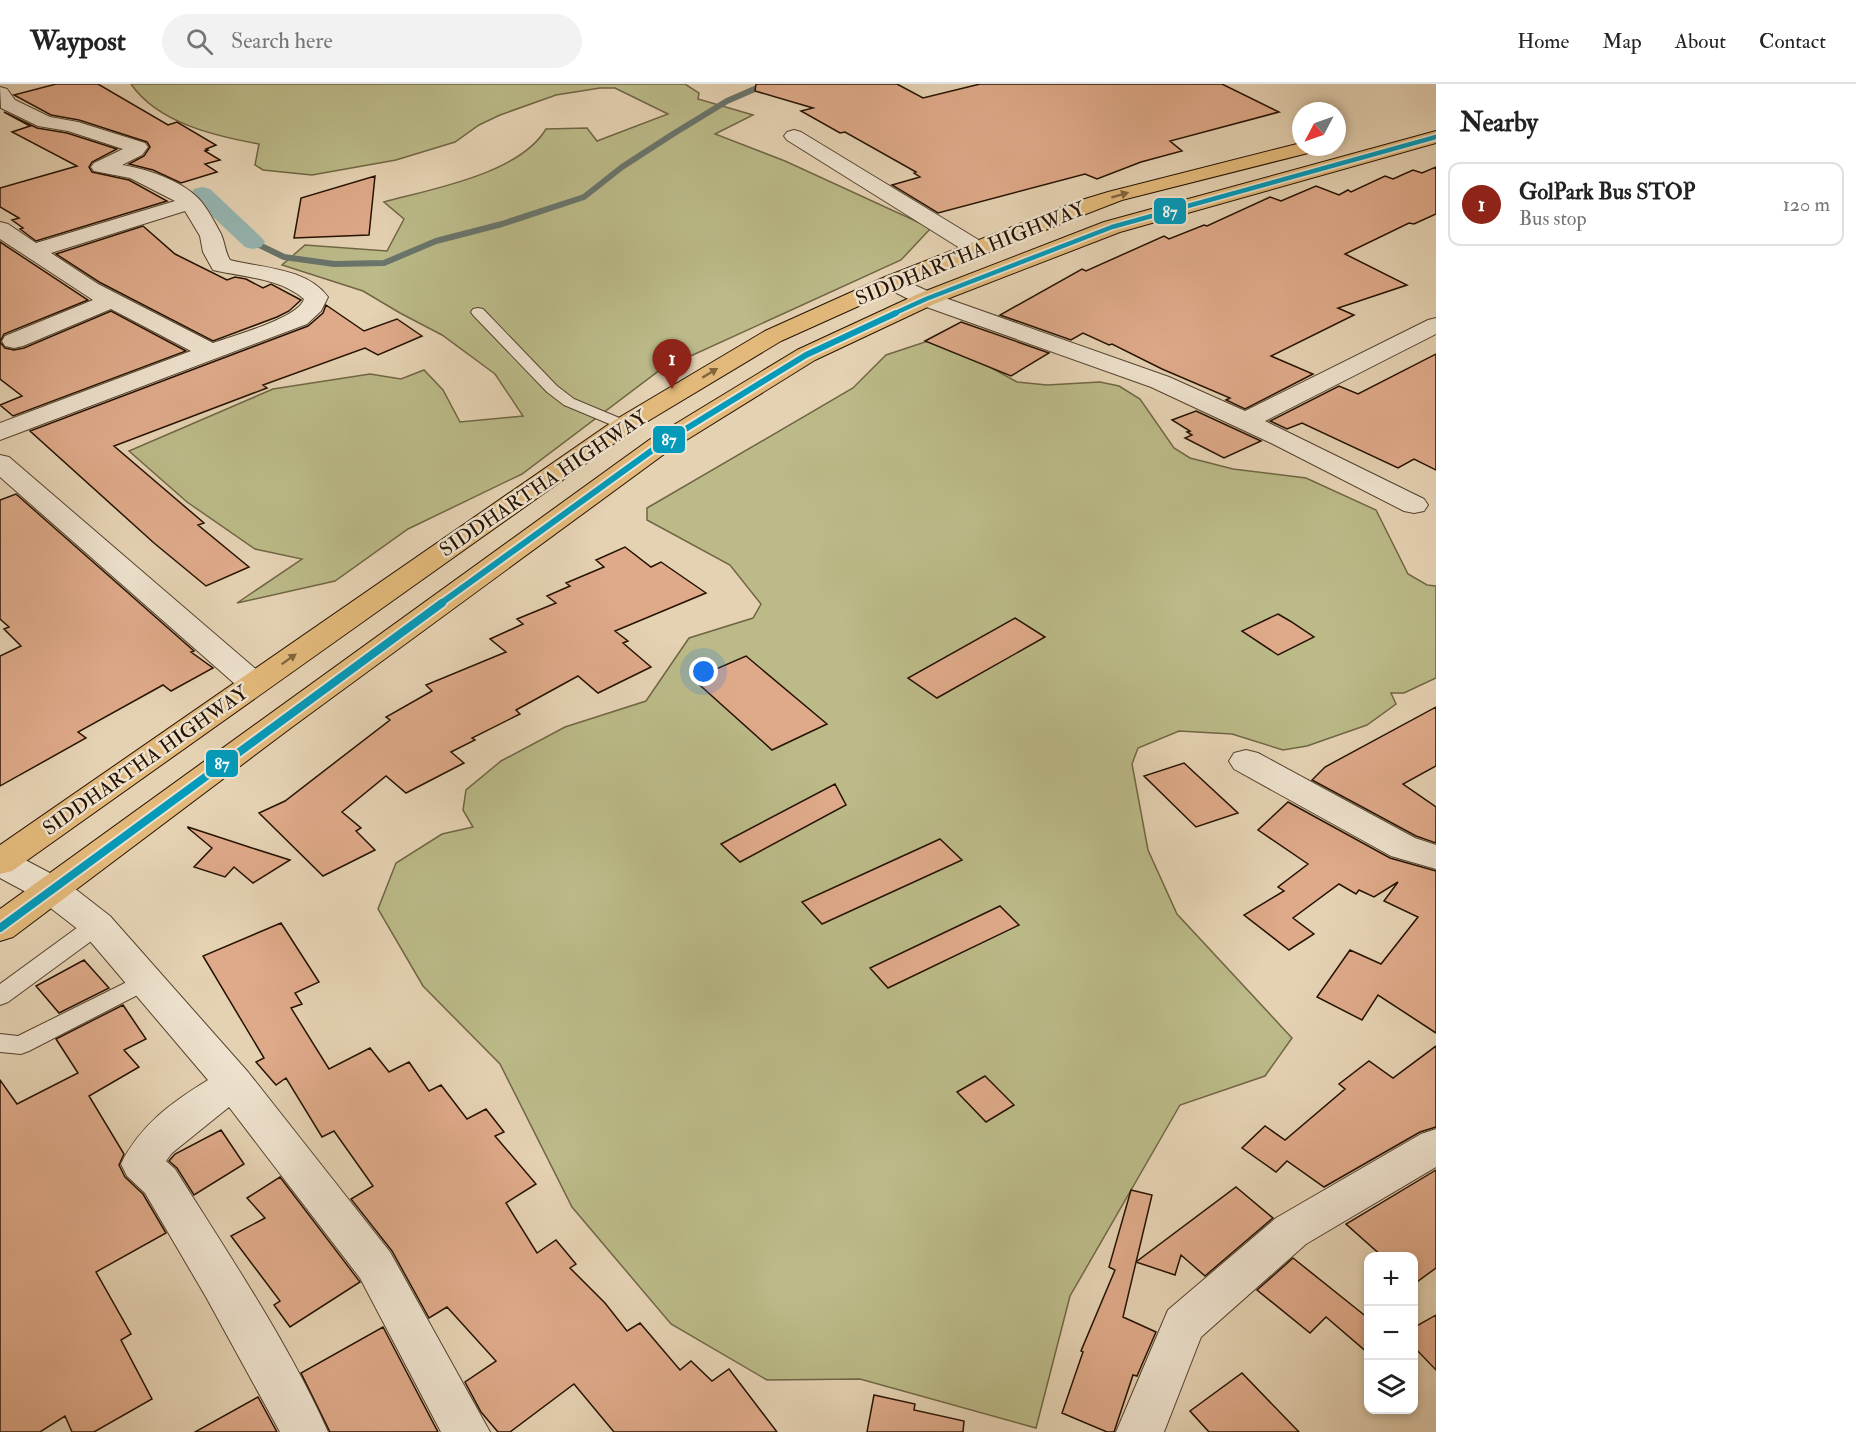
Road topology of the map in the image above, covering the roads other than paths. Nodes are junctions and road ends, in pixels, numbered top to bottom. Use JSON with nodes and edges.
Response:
{"nodes":[{"id":1,"x":17,"y":84,"type":"edge"},
{"id":2,"x":0,"y":91,"type":"edge"},
{"id":3,"x":794,"y":136,"type":"dead end"},
{"id":4,"x":1436,"y":137,"type":"edge"},
{"id":5,"x":1292,"y":151,"type":"edge"},
{"id":6,"x":191,"y":203,"type":"junction"},
{"id":7,"x":0,"y":229,"type":"edge"},
{"id":8,"x":979,"y":250,"type":"junction"},
{"id":9,"x":34,"y":251,"type":"junction"},
{"id":10,"x":893,"y":282,"type":"junction"},
{"id":11,"x":926,"y":299,"type":"junction"},
{"id":12,"x":112,"y":300,"type":"junction"},
{"id":13,"x":478,"y":312,"type":"dead end"},
{"id":14,"x":1436,"y":325,"type":"edge"},
{"id":15,"x":14,"y":341,"type":"dead end"},
{"id":16,"x":209,"y":351,"type":"junction"},
{"id":17,"x":1245,"y":421,"type":"junction"},
{"id":18,"x":624,"y":425,"type":"junction"},
{"id":19,"x":0,"y":432,"type":"edge"},
{"id":20,"x":0,"y":463,"type":"edge"},
{"id":21,"x":1429,"y":505,"type":"edge"},
{"id":22,"x":254,"y":684,"type":"junction"},
{"id":23,"x":1246,"y":761,"type":"dead end"},
{"id":24,"x":1436,"y":857,"type":"edge"},
{"id":25,"x":0,"y":862,"type":"edge"},
{"id":26,"x":52,"y":890,"type":"junction"},
{"id":27,"x":97,"y":925,"type":"junction"},
{"id":28,"x":0,"y":928,"type":"edge"},
{"id":29,"x":145,"y":981,"type":"junction"},
{"id":30,"x":0,"y":996,"type":"edge"},
{"id":31,"x":0,"y":1043,"type":"edge"},
{"id":32,"x":234,"y":1083,"type":"junction"},
{"id":33,"x":1436,"y":1146,"type":"edge"},
{"id":34,"x":304,"y":1432,"type":"edge"},
{"id":35,"x":466,"y":1432,"type":"edge"},
{"id":36,"x":1140,"y":1432,"type":"edge"}],
"edges":[{"from":1,"to":2,"type":"street"},
{"from":2,"to":6,"type":"street"},
{"from":3,"to":8,"type":"street"},
{"from":4,"to":11,"type":"highway","name":"SIDDHARTHA HIGHWAY"},
{"from":8,"to":5,"type":"highway","name":"SIDDHARTHA HIGHWAY","one_way":true},
{"from":6,"to":9,"type":"street"},
{"from":6,"to":16,"type":"street"},
{"from":7,"to":9,"type":"street"},
{"from":8,"to":10,"type":"highway","name":"SIDDHARTHA HIGHWAY"},
{"from":9,"to":12,"type":"street"},
{"from":10,"to":11,"type":"street"},
{"from":18,"to":10,"type":"highway","name":"SIDDHARTHA HIGHWAY","one_way":true},
{"from":11,"to":17,"type":"street"},
{"from":11,"to":26,"type":"highway","name":"SIDDHARTHA HIGHWAY"},
{"from":12,"to":15,"type":"street"},
{"from":12,"to":16,"type":"street"},
{"from":13,"to":18,"type":"lane"},
{"from":14,"to":17,"type":"street"},
{"from":16,"to":19,"type":"street"},
{"from":17,"to":21,"type":"street"},
{"from":22,"to":18,"type":"highway","name":"SIDDHARTHA HIGHWAY","one_way":true},
{"from":20,"to":22,"type":"street"},
{"from":22,"to":25,"type":"highway","name":"SIDDHARTHA HIGHWAY"},
{"from":23,"to":24,"type":"street"},
{"from":25,"to":26,"type":"street"},
{"from":26,"to":27,"type":"street"},
{"from":26,"to":28,"type":"highway","name":"SIDDHARTHA HIGHWAY"},
{"from":27,"to":29,"type":"street"},
{"from":27,"to":30,"type":"lane"},
{"from":29,"to":31,"type":"lane"},
{"from":29,"to":32,"type":"street"},
{"from":32,"to":34,"type":"street"},
{"from":32,"to":35,"type":"street"},
{"from":33,"to":36,"type":"street"}]}
